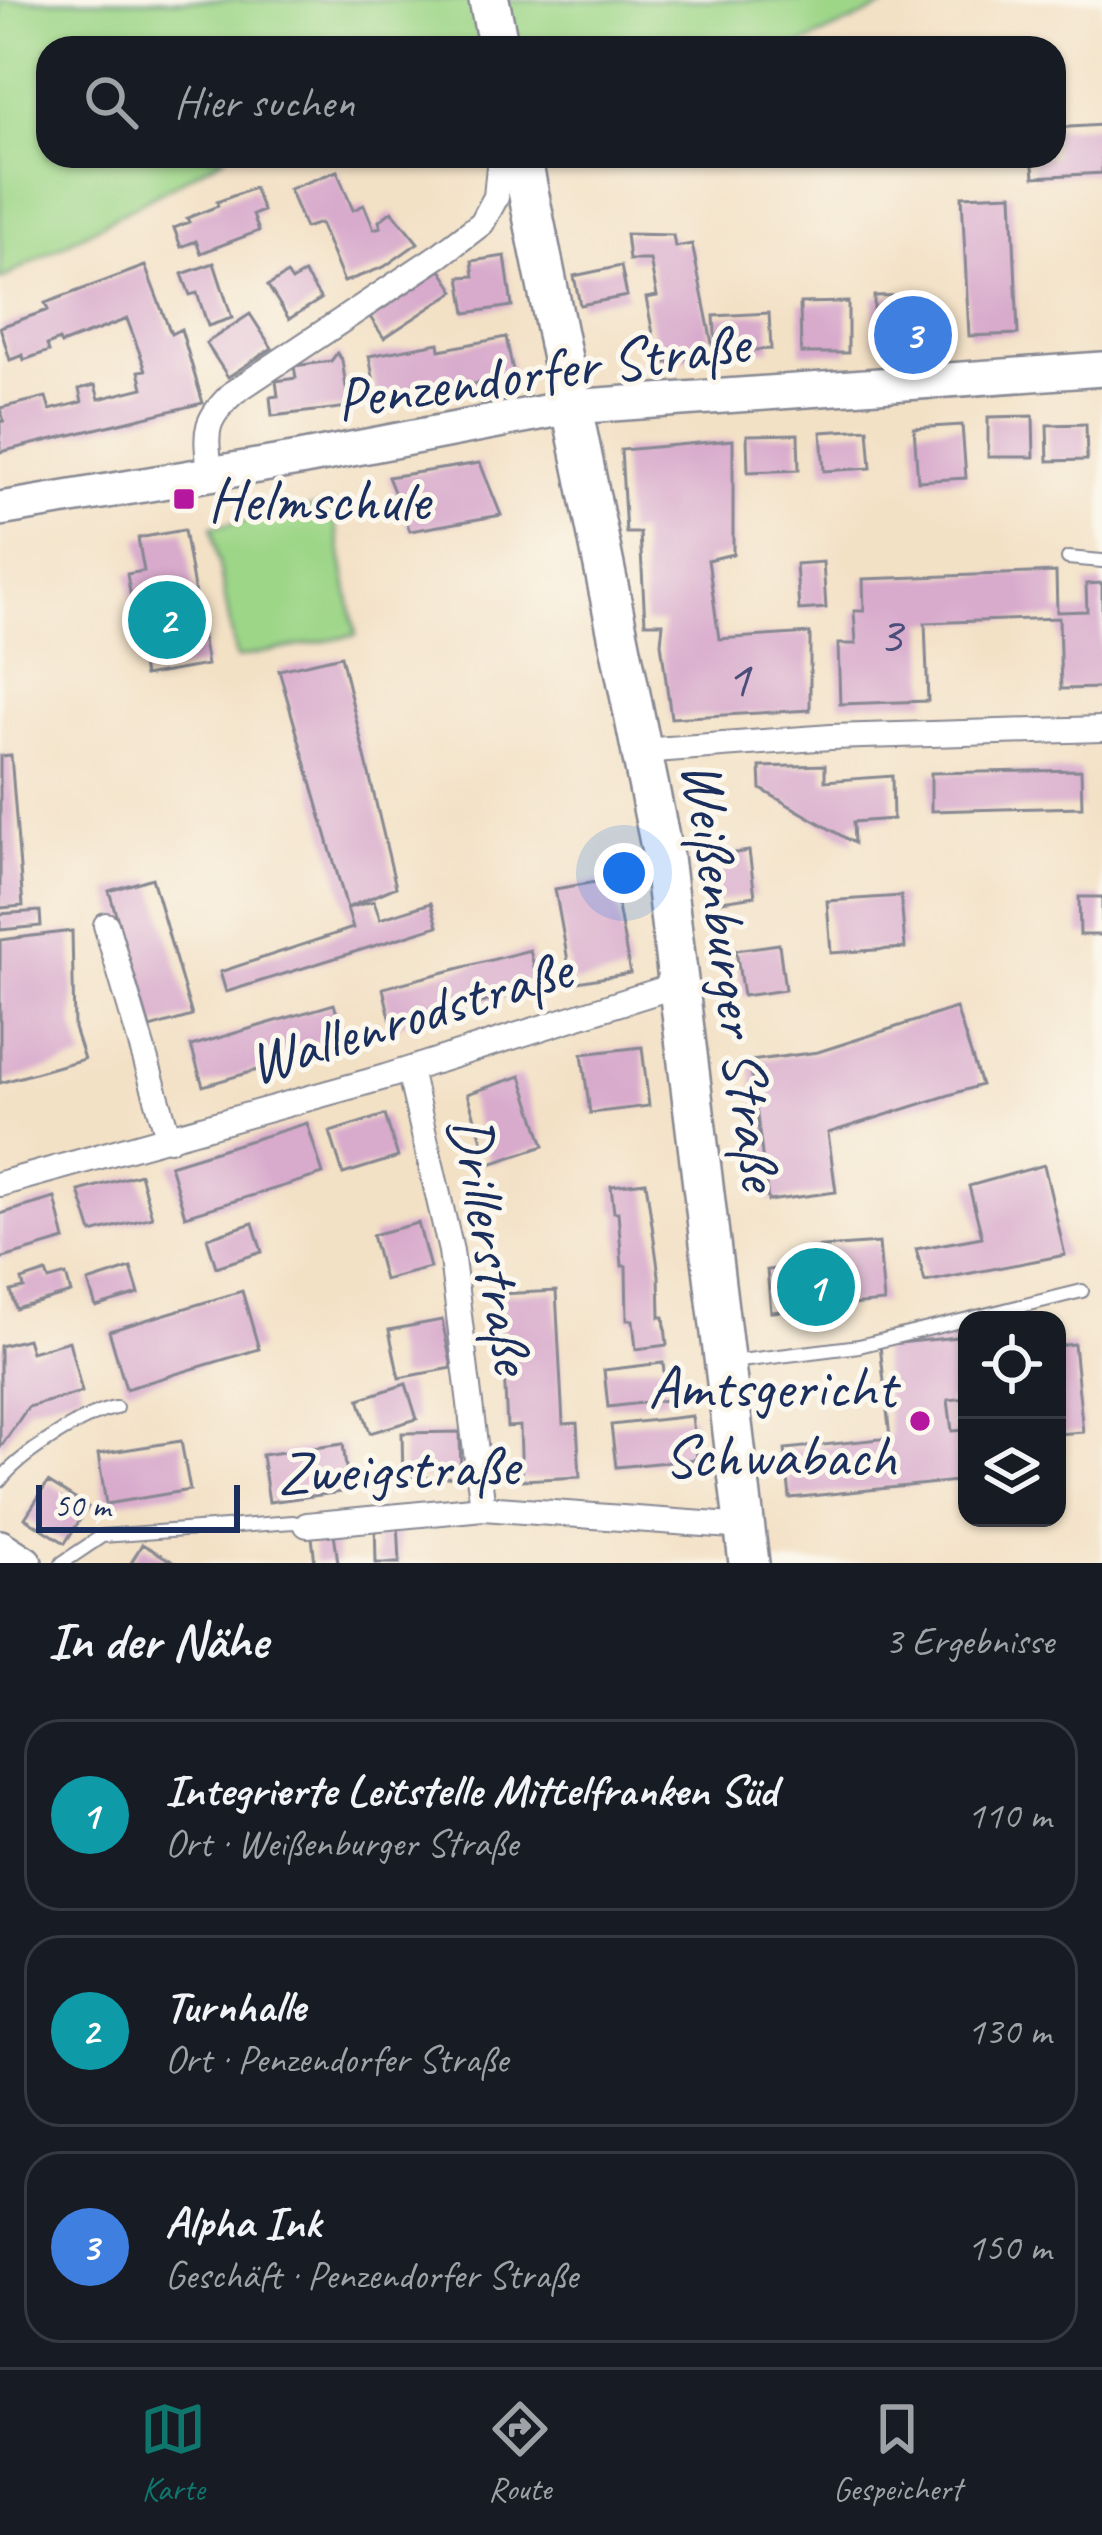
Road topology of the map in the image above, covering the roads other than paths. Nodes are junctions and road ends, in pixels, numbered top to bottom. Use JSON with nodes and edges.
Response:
{"nodes":[{"id":1,"x":489,"y":0,"type":"edge"},
{"id":2,"x":496,"y":36,"type":"edge"},
{"id":3,"x":499,"y":168,"type":"edge"},
{"id":4,"x":523,"y":168,"type":"edge"},
{"id":5,"x":1102,"y":369,"type":"edge"},
{"id":6,"x":571,"y":407,"type":"junction"},
{"id":7,"x":210,"y":473,"type":"junction"},
{"id":8,"x":0,"y":509,"type":"edge"},
{"id":9,"x":1068,"y":558,"type":"dead end"},
{"id":10,"x":1102,"y":561,"type":"edge"},
{"id":11,"x":1102,"y":729,"type":"edge"},
{"id":12,"x":641,"y":751,"type":"junction"},
{"id":13,"x":106,"y":925,"type":"dead end"},
{"id":14,"x":677,"y":985,"type":"junction"},
{"id":15,"x":409,"y":1070,"type":"junction"},
{"id":16,"x":169,"y":1139,"type":"junction"},
{"id":17,"x":0,"y":1184,"type":"edge"},
{"id":18,"x":1082,"y":1292,"type":"dead end"},
{"id":19,"x":725,"y":1362,"type":"junction"},
{"id":20,"x":116,"y":1408,"type":"dead end"},
{"id":21,"x":0,"y":1481,"type":"edge"},
{"id":22,"x":483,"y":1508,"type":"junction"},
{"id":23,"x":307,"y":1525,"type":"joint"},
{"id":24,"x":747,"y":1545,"type":"edge"},
{"id":25,"x":0,"y":1547,"type":"edge"},
{"id":26,"x":25,"y":1563,"type":"edge"},
{"id":27,"x":62,"y":1563,"type":"edge"}],
"edges":[{"from":1,"to":2,"type":"main road"},
{"from":3,"to":7,"type":"street"},
{"from":4,"to":6,"type":"main road","name":"Weißenburger Straße"},
{"from":5,"to":6,"type":"main road","name":"Penzendorfer Straße"},
{"from":6,"to":7,"type":"main road","name":"Penzendorfer Straße"},
{"from":6,"to":12,"type":"main road","name":"Weißenburger Straße"},
{"from":7,"to":8,"type":"main road","name":"Penzendorfer Straße"},
{"from":9,"to":10,"type":"lane"},
{"from":11,"to":12,"type":"street"},
{"from":12,"to":14,"type":"main road","name":"Weißenburger Straße"},
{"from":13,"to":16,"type":"street"},
{"from":14,"to":15,"type":"street","name":"Wallenrodstraße"},
{"from":14,"to":19,"type":"main road","name":"Weißenburger Straße"},
{"from":15,"to":16,"type":"street","name":"Wallenrodstraße"},
{"from":15,"to":22,"type":"street","name":"Drillerstraße"},
{"from":16,"to":17,"type":"street","name":"Wallenrodstraße"},
{"from":18,"to":19,"type":"lane"},
{"from":19,"to":24,"type":"main road","name":"Weißenburger Straße"},
{"from":20,"to":21,"type":"lane"},
{"from":22,"to":23,"type":"street","name":"Zweigstraße"},
{"from":22,"to":24,"type":"street","name":"Zweigstraße"},
{"from":23,"to":27,"type":"lane","name":"Zweigstraße"},
{"from":25,"to":26,"type":"main road"}]}
